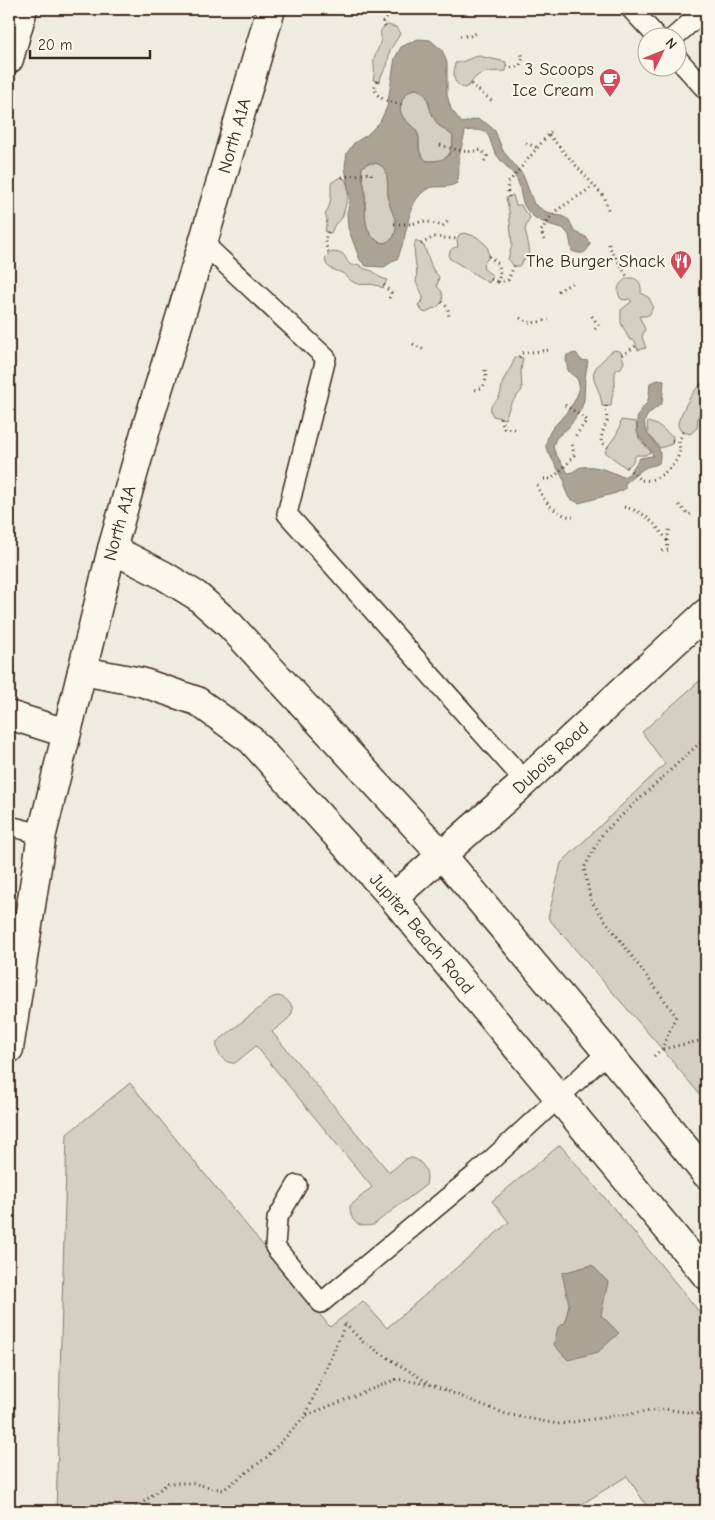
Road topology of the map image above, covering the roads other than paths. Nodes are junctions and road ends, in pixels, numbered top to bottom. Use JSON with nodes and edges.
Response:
{"nodes":[{"id":1,"x":23,"y":9,"type":"edge"},
{"id":2,"x":271,"y":9,"type":"edge"},
{"id":3,"x":631,"y":9,"type":"edge"},
{"id":4,"x":706,"y":9,"type":"edge"},
{"id":5,"x":649,"y":28,"type":"edge"},
{"id":6,"x":684,"y":28,"type":"edge"},
{"id":7,"x":9,"y":59,"type":"edge"},
{"id":8,"x":688,"y":70,"type":"edge"},
{"id":9,"x":706,"y":90,"type":"edge"},
{"id":10,"x":203,"y":243,"type":"junction"},
{"id":11,"x":112,"y":549,"type":"junction"},
{"id":12,"x":706,"y":613,"type":"edge"},
{"id":13,"x":82,"y":671,"type":"junction"},
{"id":14,"x":9,"y":715,"type":"edge"},
{"id":15,"x":66,"y":733,"type":"junction"},
{"id":16,"x":525,"y":781,"type":"junction"},
{"id":17,"x":9,"y":826,"type":"edge"},
{"id":18,"x":42,"y":834,"type":"junction"},
{"id":19,"x":442,"y":855,"type":"junction"},
{"id":20,"x":393,"y":898,"type":"junction"},
{"id":21,"x":11,"y":1008,"type":"edge"},
{"id":22,"x":9,"y":1049,"type":"edge"},
{"id":23,"x":607,"y":1053,"type":"junction"},
{"id":24,"x":559,"y":1098,"type":"junction"},
{"id":25,"x":706,"y":1174,"type":"edge"},
{"id":26,"x":297,"y":1185,"type":"dead end"},
{"id":27,"x":706,"y":1275,"type":"edge"}],
"edges":[{"from":1,"to":7,"type":"street"},
{"from":2,"to":10,"type":"street","name":"North A1A"},
{"from":3,"to":5,"type":"lane"},
{"from":4,"to":6,"type":"lane"},
{"from":8,"to":9,"type":"lane"},
{"from":10,"to":11,"type":"street","name":"North A1A"},
{"from":10,"to":16,"type":"lane"},
{"from":11,"to":13,"type":"street","name":"North A1A"},
{"from":11,"to":19,"type":"street"},
{"from":12,"to":16,"type":"street","name":"Dubois Road"},
{"from":13,"to":15,"type":"street","name":"North A1A"},
{"from":13,"to":20,"type":"street","name":"Jupiter Beach Road"},
{"from":14,"to":15,"type":"street"},
{"from":15,"to":18,"type":"street","name":"North A1A"},
{"from":16,"to":19,"type":"street","name":"Dubois Road"},
{"from":17,"to":18,"type":"lane"},
{"from":18,"to":21,"type":"street","name":"North A1A"},
{"from":19,"to":20,"type":"street","name":"Dubois Road"},
{"from":19,"to":23,"type":"street"},
{"from":20,"to":24,"type":"street","name":"Jupiter Beach Road"},
{"from":21,"to":22,"type":"street","name":"North A1A"},
{"from":23,"to":24,"type":"lane"},
{"from":23,"to":25,"type":"street"},
{"from":24,"to":26,"type":"lane"},
{"from":24,"to":27,"type":"street","name":"Jupiter Beach Road"}]}
